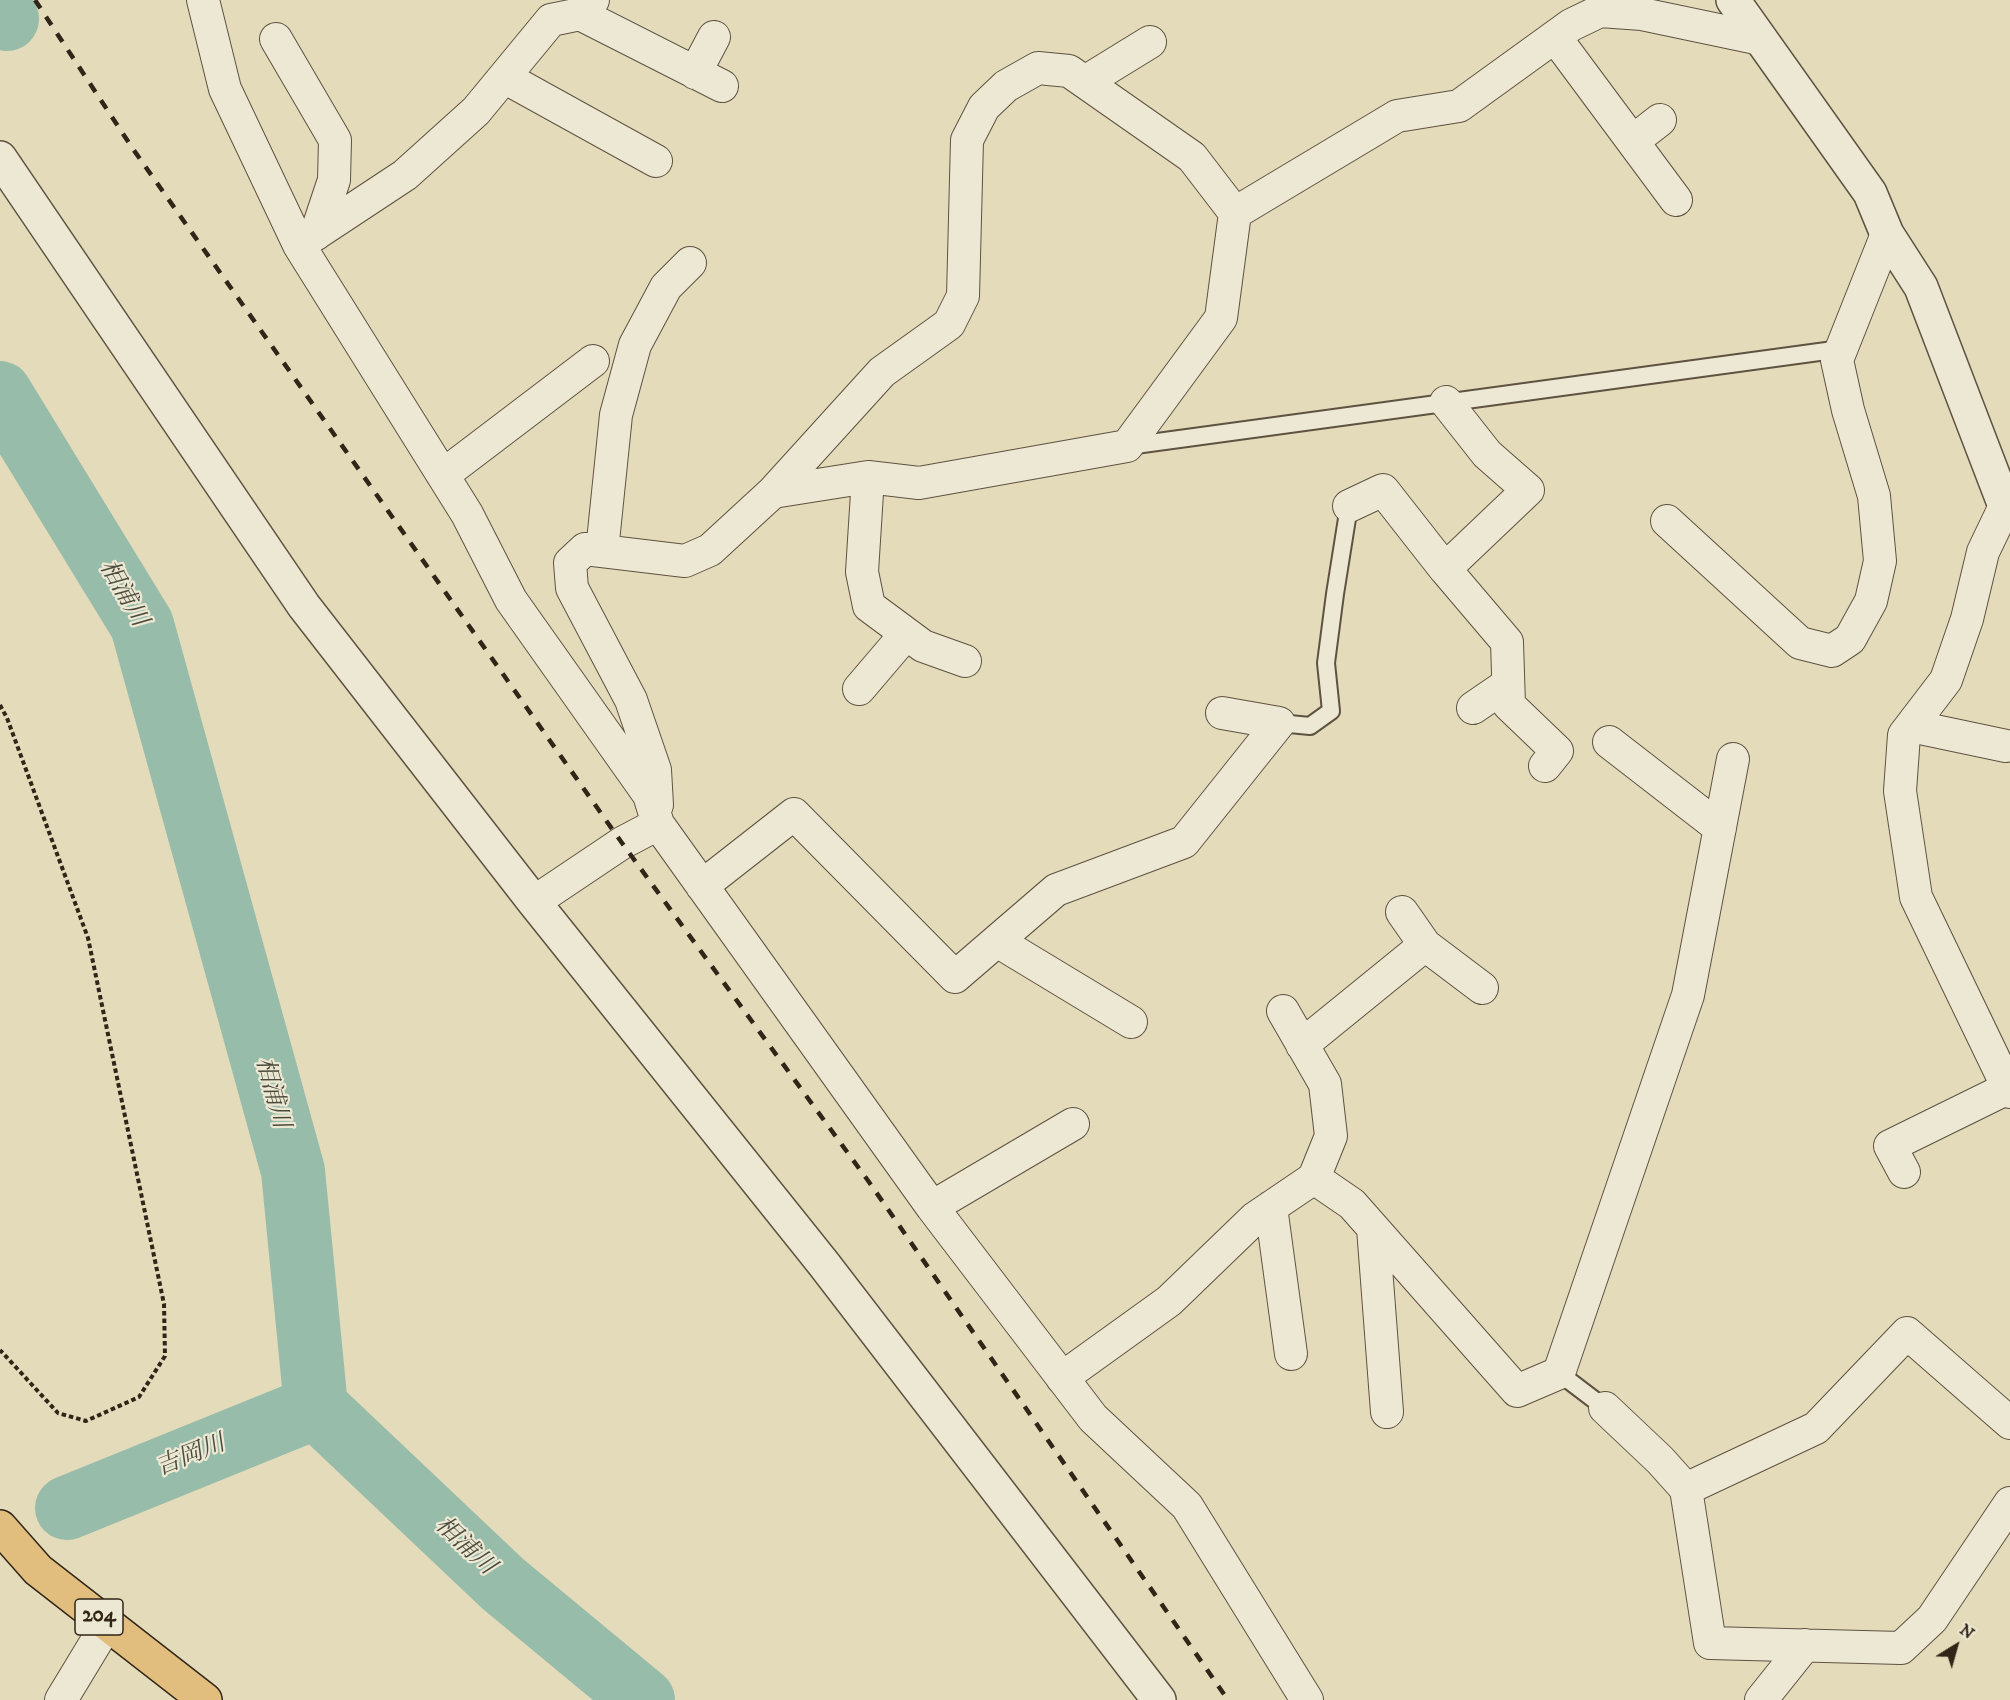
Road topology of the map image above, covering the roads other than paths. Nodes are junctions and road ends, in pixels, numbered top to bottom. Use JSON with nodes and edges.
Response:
{"nodes":[{"id":1,"x":203,"y":0,"type":"edge"},
{"id":2,"x":1733,"y":0,"type":"edge"},
{"id":3,"x":565,"y":8,"type":"edge"},
{"id":4,"x":714,"y":37,"type":"dead end"},
{"id":5,"x":1555,"y":37,"type":"junction"},
{"id":6,"x":276,"y":39,"type":"dead end"},
{"id":7,"x":1761,"y":39,"type":"junction"},
{"id":8,"x":1150,"y":42,"type":"dead end"},
{"id":9,"x":504,"y":77,"type":"junction"},
{"id":10,"x":1085,"y":82,"type":"junction"},
{"id":11,"x":1660,"y":120,"type":"dead end"},
{"id":12,"x":1633,"y":141,"type":"junction"},
{"id":13,"x":0,"y":158,"type":"edge"},
{"id":14,"x":656,"y":161,"type":"dead end"},
{"id":15,"x":1676,"y":200,"type":"dead end"},
{"id":16,"x":1235,"y":213,"type":"junction"},
{"id":17,"x":1887,"y":234,"type":"junction"},
{"id":18,"x":307,"y":239,"type":"junction"},
{"id":19,"x":690,"y":263,"type":"dead end"},
{"id":20,"x":1841,"y":349,"type":"junction"},
{"id":21,"x":594,"y":361,"type":"dead end"},
{"id":22,"x":1446,"y":402,"type":"junction"},
{"id":23,"x":1127,"y":446,"type":"junction"},
{"id":24,"x":443,"y":475,"type":"junction"},
{"id":25,"x":868,"y":477,"type":"junction"},
{"id":26,"x":773,"y":492,"type":"junction"},
{"id":27,"x":1350,"y":506,"type":"joint"},
{"id":28,"x":2008,"y":510,"type":"edge"},
{"id":29,"x":1667,"y":521,"type":"dead end"},
{"id":30,"x":602,"y":551,"type":"junction"},
{"id":31,"x":1445,"y":569,"type":"junction"},
{"id":32,"x":905,"y":635,"type":"junction"},
{"id":33,"x":965,"y":661,"type":"dead end"},
{"id":34,"x":1508,"y":684,"type":"junction"},
{"id":35,"x":859,"y":689,"type":"dead end"},
{"id":36,"x":1473,"y":708,"type":"dead end"},
{"id":37,"x":1222,"y":713,"type":"dead end"},
{"id":38,"x":1279,"y":723,"type":"junction"},
{"id":39,"x":1911,"y":726,"type":"junction"},
{"id":40,"x":1609,"y":742,"type":"dead end"},
{"id":41,"x":2006,"y":746,"type":"dead end"},
{"id":42,"x":1733,"y":759,"type":"dead end"},
{"id":43,"x":1545,"y":766,"type":"dead end"},
{"id":44,"x":658,"y":824,"type":"junction"},
{"id":45,"x":1720,"y":828,"type":"junction"},
{"id":46,"x":702,"y":886,"type":"junction"},
{"id":47,"x":534,"y":902,"type":"junction"},
{"id":48,"x":1402,"y":912,"type":"dead end"},
{"id":49,"x":997,"y":941,"type":"junction"},
{"id":50,"x":1425,"y":945,"type":"junction"},
{"id":51,"x":1482,"y":988,"type":"dead end"},
{"id":52,"x":1283,"y":1011,"type":"dead end"},
{"id":53,"x":1131,"y":1022,"type":"dead end"},
{"id":54,"x":1302,"y":1045,"type":"junction"},
{"id":55,"x":2009,"y":1090,"type":"edge"},
{"id":56,"x":1073,"y":1124,"type":"dead end"},
{"id":57,"x":1904,"y":1172,"type":"dead end"},
{"id":58,"x":1314,"y":1178,"type":"junction"},
{"id":59,"x":933,"y":1207,"type":"junction"},
{"id":60,"x":1271,"y":1207,"type":"junction"},
{"id":61,"x":1373,"y":1228,"type":"junction"},
{"id":62,"x":1291,"y":1354,"type":"dead end"},
{"id":63,"x":1559,"y":1374,"type":"junction"},
{"id":64,"x":1062,"y":1378,"type":"junction"},
{"id":65,"x":1605,"y":1408,"type":"joint"},
{"id":66,"x":1387,"y":1412,"type":"dead end"},
{"id":67,"x":2010,"y":1424,"type":"edge"},
{"id":68,"x":1686,"y":1489,"type":"junction"},
{"id":69,"x":2010,"y":1503,"type":"edge"},
{"id":70,"x":0,"y":1527,"type":"edge"},
{"id":71,"x":107,"y":1624,"type":"junction"},
{"id":72,"x":1805,"y":1646,"type":"junction"},
{"id":73,"x":61,"y":1700,"type":"edge"},
{"id":74,"x":205,"y":1700,"type":"edge"},
{"id":75,"x":1159,"y":1700,"type":"edge"},
{"id":76,"x":1307,"y":1700,"type":"edge"},
{"id":77,"x":1761,"y":1700,"type":"edge"}],
"edges":[{"from":1,"to":18,"type":"street"},
{"from":2,"to":7,"type":"street"},
{"from":3,"to":4,"type":"street"},
{"from":3,"to":9,"type":"street"},
{"from":5,"to":7,"type":"street"},
{"from":5,"to":12,"type":"street"},
{"from":5,"to":16,"type":"street"},
{"from":6,"to":18,"type":"street"},
{"from":7,"to":17,"type":"street"},
{"from":8,"to":10,"type":"street"},
{"from":9,"to":14,"type":"street"},
{"from":9,"to":18,"type":"street"},
{"from":10,"to":16,"type":"street"},
{"from":10,"to":26,"type":"street"},
{"from":11,"to":12,"type":"street"},
{"from":12,"to":15,"type":"street"},
{"from":13,"to":47,"type":"street"},
{"from":16,"to":23,"type":"street"},
{"from":17,"to":20,"type":"street"},
{"from":17,"to":28,"type":"street"},
{"from":18,"to":24,"type":"street"},
{"from":19,"to":30,"type":"street"},
{"from":20,"to":22,"type":"lane"},
{"from":20,"to":29,"type":"street"},
{"from":21,"to":24,"type":"street"},
{"from":22,"to":23,"type":"lane"},
{"from":22,"to":31,"type":"street"},
{"from":23,"to":25,"type":"street"},
{"from":24,"to":44,"type":"street"},
{"from":25,"to":26,"type":"street"},
{"from":25,"to":32,"type":"street"},
{"from":26,"to":30,"type":"street"},
{"from":27,"to":31,"type":"street"},
{"from":27,"to":38,"type":"lane"},
{"from":28,"to":39,"type":"street"},
{"from":30,"to":44,"type":"street"},
{"from":31,"to":34,"type":"street"},
{"from":32,"to":33,"type":"street"},
{"from":32,"to":35,"type":"street"},
{"from":34,"to":36,"type":"street"},
{"from":34,"to":43,"type":"street"},
{"from":37,"to":38,"type":"street"},
{"from":38,"to":49,"type":"street"},
{"from":39,"to":41,"type":"street"},
{"from":39,"to":55,"type":"street"},
{"from":40,"to":45,"type":"street"},
{"from":42,"to":45,"type":"street"},
{"from":44,"to":46,"type":"street"},
{"from":44,"to":47,"type":"street"},
{"from":45,"to":63,"type":"street"},
{"from":46,"to":49,"type":"street"},
{"from":46,"to":59,"type":"street"},
{"from":47,"to":75,"type":"street"},
{"from":48,"to":50,"type":"street"},
{"from":49,"to":53,"type":"street"},
{"from":50,"to":51,"type":"street"},
{"from":50,"to":54,"type":"street"},
{"from":52,"to":54,"type":"street"},
{"from":54,"to":58,"type":"street"},
{"from":55,"to":57,"type":"street"},
{"from":56,"to":59,"type":"street"},
{"from":58,"to":60,"type":"street"},
{"from":58,"to":61,"type":"street"},
{"from":59,"to":64,"type":"street"},
{"from":60,"to":62,"type":"street"},
{"from":60,"to":64,"type":"street"},
{"from":61,"to":63,"type":"street"},
{"from":61,"to":66,"type":"street"},
{"from":63,"to":65,"type":"lane"},
{"from":64,"to":76,"type":"street"},
{"from":65,"to":68,"type":"street"},
{"from":67,"to":68,"type":"street"},
{"from":68,"to":72,"type":"street"},
{"from":69,"to":72,"type":"street"},
{"from":70,"to":71,"type":"highway","number":"204"},
{"from":71,"to":73,"type":"street"},
{"from":71,"to":74,"type":"highway","number":"204"},
{"from":72,"to":77,"type":"street"}]}
